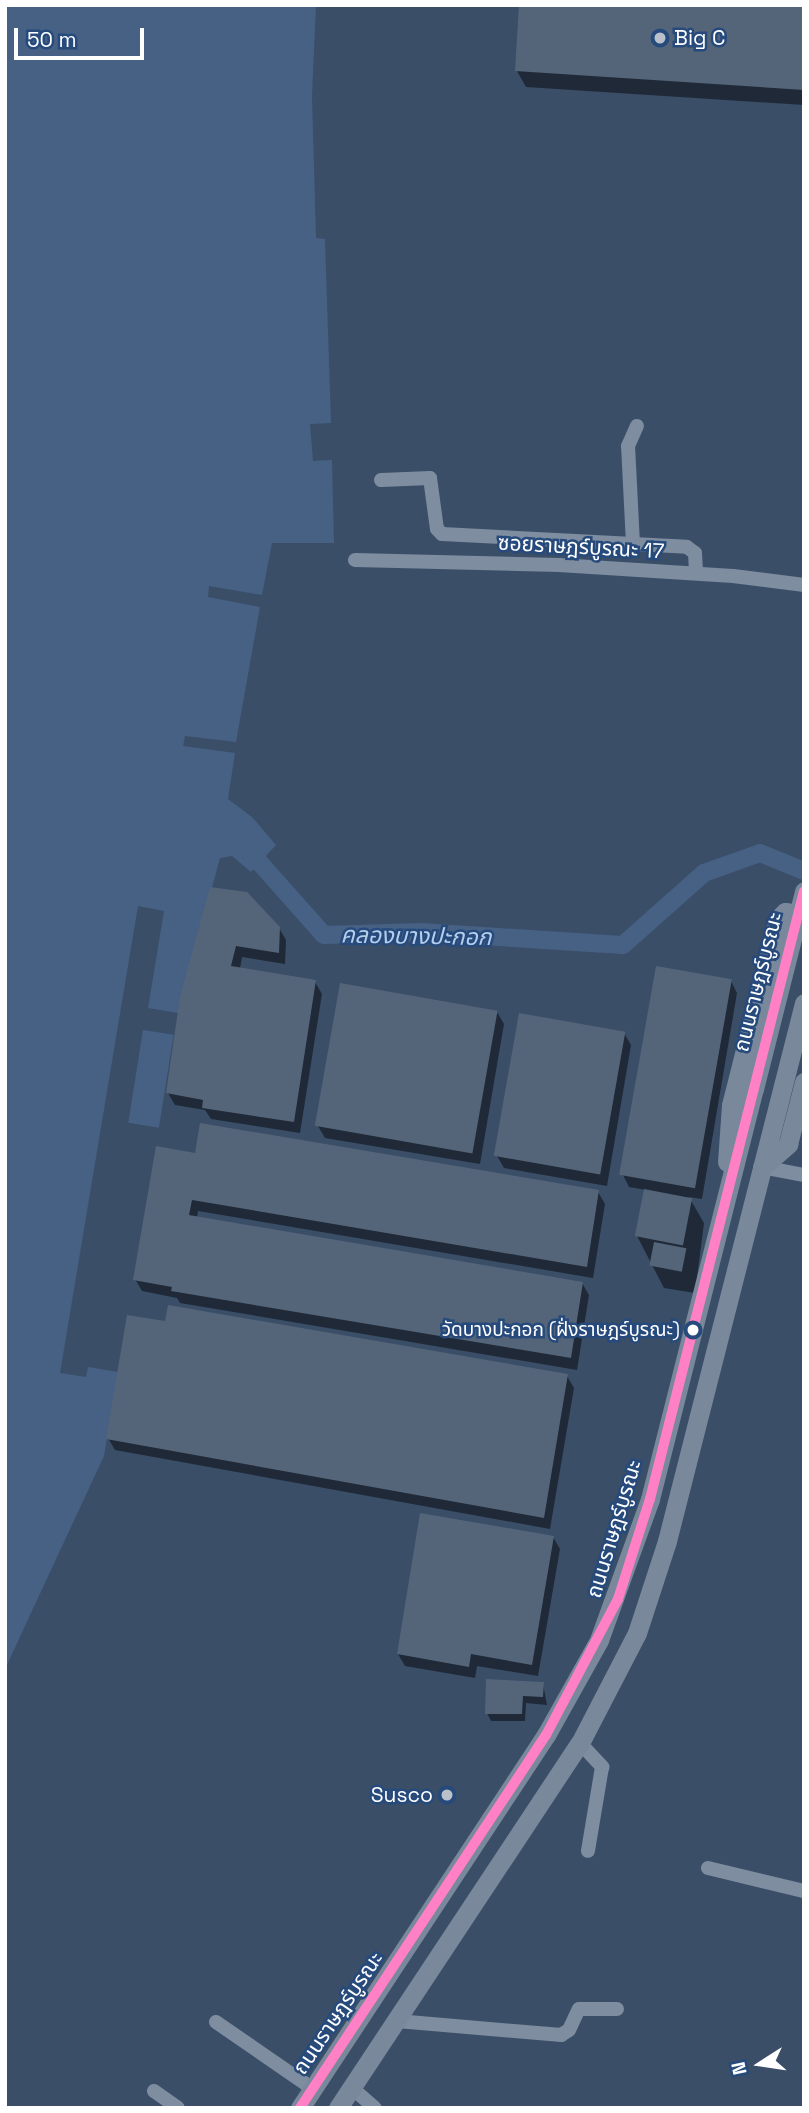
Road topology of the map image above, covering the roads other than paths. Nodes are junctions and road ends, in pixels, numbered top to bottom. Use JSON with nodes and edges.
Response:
{"nodes":[{"id":1,"x":637,"y":426,"type":"dead end"},
{"id":2,"x":381,"y":480,"type":"dead end"},
{"id":3,"x":633,"y":544,"type":"junction"},
{"id":4,"x":355,"y":560,"type":"dead end"},
{"id":5,"x":696,"y":573,"type":"junction"},
{"id":6,"x":804,"y":585,"type":"edge"},
{"id":7,"x":804,"y":891,"type":"edge"},
{"id":8,"x":804,"y":915,"type":"edge"},
{"id":9,"x":804,"y":1003,"type":"edge"},
{"id":10,"x":804,"y":1082,"type":"edge"},
{"id":11,"x":762,"y":1167,"type":"junction"},
{"id":12,"x":804,"y":1175,"type":"edge"},
{"id":13,"x":723,"y":1212,"type":"junction"},
{"id":14,"x":580,"y":1743,"type":"junction"},
{"id":15,"x":588,"y":1851,"type":"dead end"},
{"id":16,"x":708,"y":1868,"type":"dead end"},
{"id":17,"x":804,"y":1891,"type":"edge"},
{"id":18,"x":617,"y":2009,"type":"dead end"},
{"id":19,"x":397,"y":2021,"type":"junction"},
{"id":20,"x":216,"y":2022,"type":"dead end"},
{"id":21,"x":352,"y":2088,"type":"junction"},
{"id":22,"x":313,"y":2089,"type":"junction"},
{"id":23,"x":154,"y":2091,"type":"dead end"},
{"id":24,"x":178,"y":2108,"type":"edge"},
{"id":25,"x":300,"y":2108,"type":"edge"},
{"id":26,"x":338,"y":2108,"type":"edge"},
{"id":27,"x":375,"y":2108,"type":"edge"}],
"edges":[{"from":1,"to":3,"type":"street"},
{"from":2,"to":3,"type":"street"},
{"from":3,"to":5,"type":"street"},
{"from":4,"to":5,"type":"street","name":"ซอยราษฎร์บูรณะ 17"},
{"from":5,"to":6,"type":"street","name":"ซอยราษฎร์บูรณะ 17"},
{"from":7,"to":13,"type":"main road","name":"ถนนราษฎร์บูรณะ","bridge":true},
{"from":8,"to":13,"type":"main road"},
{"from":9,"to":11,"type":"main road"},
{"from":10,"to":11,"type":"main road"},
{"from":11,"to":12,"type":"street"},
{"from":11,"to":14,"type":"main road"},
{"from":13,"to":22,"type":"main road","name":"ถนนราษฎร์บูรณะ"},
{"from":14,"to":15,"type":"street"},
{"from":14,"to":19,"type":"main road"},
{"from":16,"to":17,"type":"street"},
{"from":18,"to":19,"type":"street"},
{"from":19,"to":21,"type":"main road"},
{"from":20,"to":22,"type":"street"},
{"from":21,"to":26,"type":"main road"},
{"from":21,"to":27,"type":"street"},
{"from":22,"to":25,"type":"main road","name":"ถนนราษฎร์บูรณะ"},
{"from":23,"to":24,"type":"street"}]}
